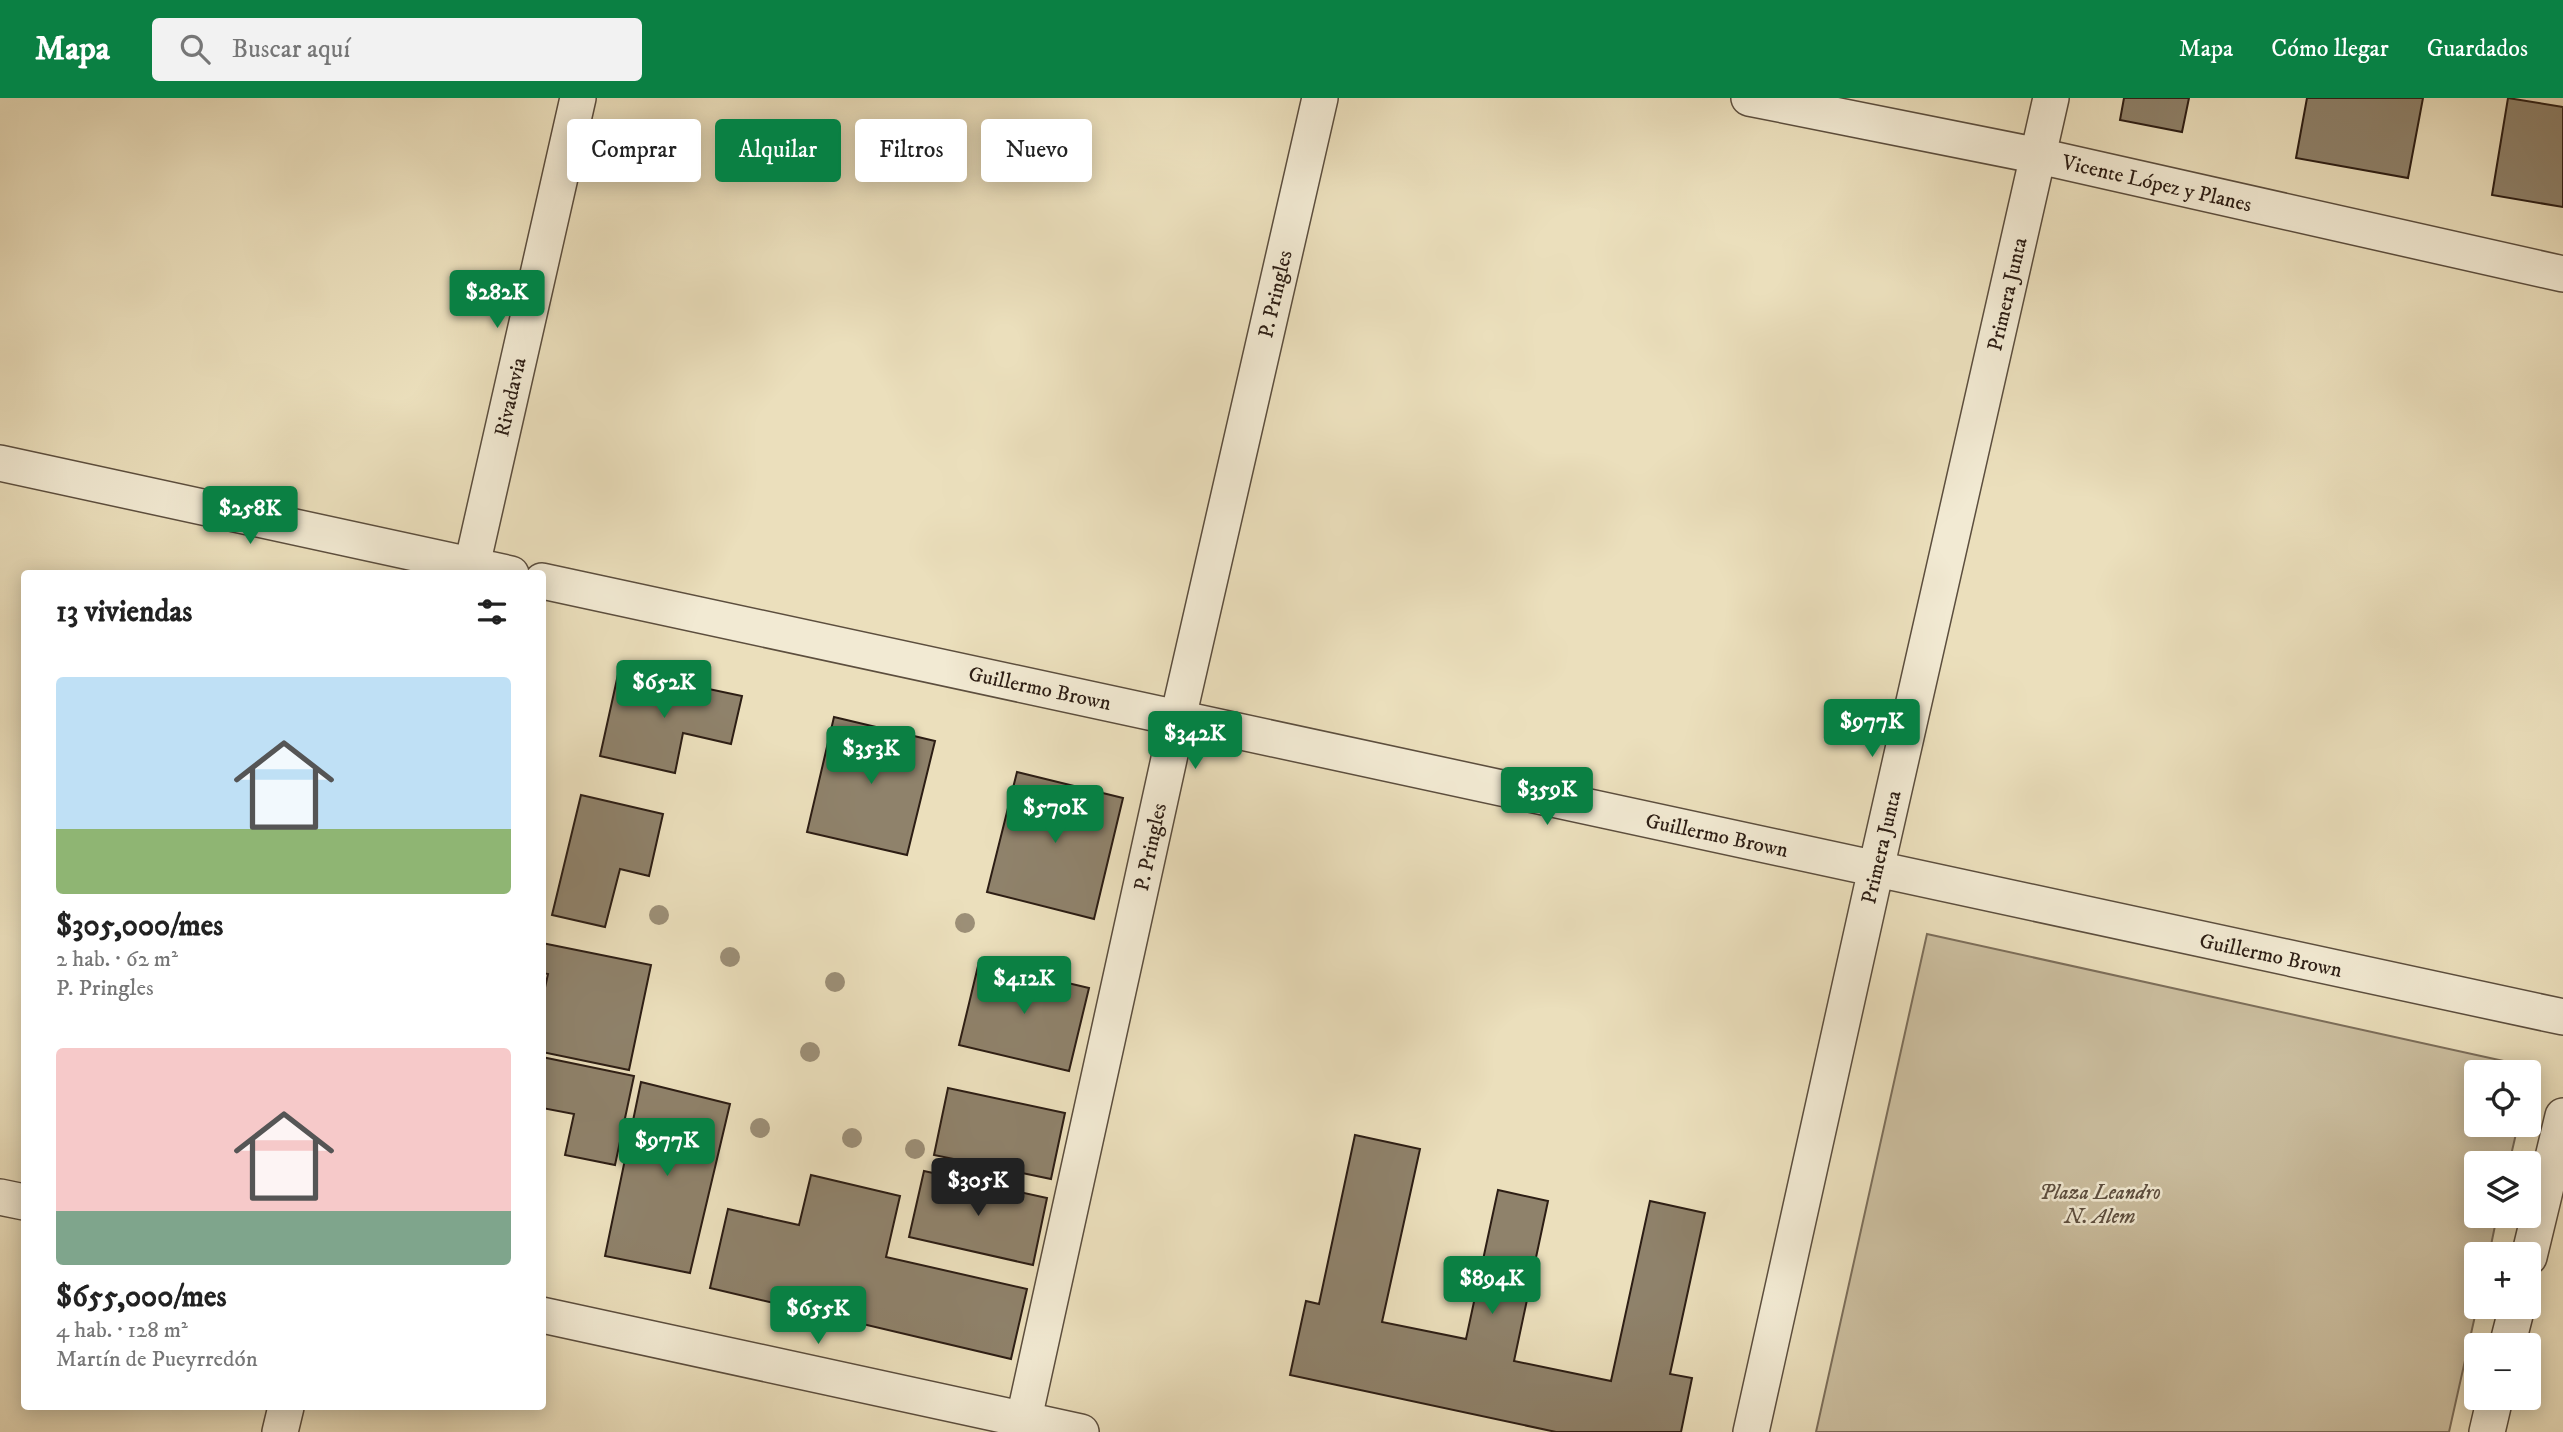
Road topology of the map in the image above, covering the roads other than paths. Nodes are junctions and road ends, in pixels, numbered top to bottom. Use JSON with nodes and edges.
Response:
{"nodes":[{"id":1,"x":578,"y":98,"type":"edge"},
{"id":2,"x":1320,"y":98,"type":"edge"},
{"id":3,"x":1749,"y":98,"type":"edge"},
{"id":4,"x":2051,"y":98,"type":"edge"},
{"id":5,"x":2039,"y":156,"type":"junction"},
{"id":6,"x":2563,"y":274,"type":"edge"},
{"id":7,"x":0,"y":463,"type":"edge"},
{"id":8,"x":471,"y":570,"type":"edge"},
{"id":9,"x":546,"y":582,"type":"edge"},
{"id":10,"x":1178,"y":718,"type":"junction"},
{"id":11,"x":1876,"y":869,"type":"junction"},
{"id":12,"x":2563,"y":1017,"type":"edge"},
{"id":13,"x":2563,"y":1115,"type":"edge"},
{"id":14,"x":0,"y":1197,"type":"edge"},
{"id":15,"x":21,"y":1201,"type":"edge"},
{"id":16,"x":2533,"y":1242,"type":"edge"},
{"id":17,"x":546,"y":1316,"type":"edge"},
{"id":18,"x":285,"y":1410,"type":"edge"},
{"id":19,"x":2492,"y":1410,"type":"edge"},
{"id":20,"x":1022,"y":1426,"type":"edge"},
{"id":21,"x":280,"y":1432,"type":"edge"},
{"id":22,"x":1081,"y":1432,"type":"edge"},
{"id":23,"x":1751,"y":1432,"type":"edge"},
{"id":24,"x":2487,"y":1432,"type":"edge"}],
"edges":[{"from":1,"to":8,"type":"street","name":"Rivadavia"},
{"from":2,"to":10,"type":"street","name":"P. Pringles"},
{"from":3,"to":5,"type":"street","name":"Vicente López y Planes"},
{"from":4,"to":5,"type":"street","name":"Primera Junta"},
{"from":5,"to":6,"type":"street","name":"Vicente López y Planes"},
{"from":5,"to":11,"type":"street","name":"Primera Junta"},
{"from":7,"to":8,"type":"street"},
{"from":9,"to":10,"type":"street","name":"Guillermo Brown"},
{"from":10,"to":11,"type":"street","name":"Guillermo Brown"},
{"from":10,"to":20,"type":"street","name":"P. Pringles"},
{"from":11,"to":12,"type":"street","name":"Guillermo Brown"},
{"from":11,"to":23,"type":"street","name":"Primera Junta"},
{"from":13,"to":16,"type":"street"},
{"from":14,"to":15,"type":"street"},
{"from":17,"to":20,"type":"street"},
{"from":18,"to":21,"type":"street"},
{"from":19,"to":24,"type":"street"},
{"from":20,"to":22,"type":"street"}]}
